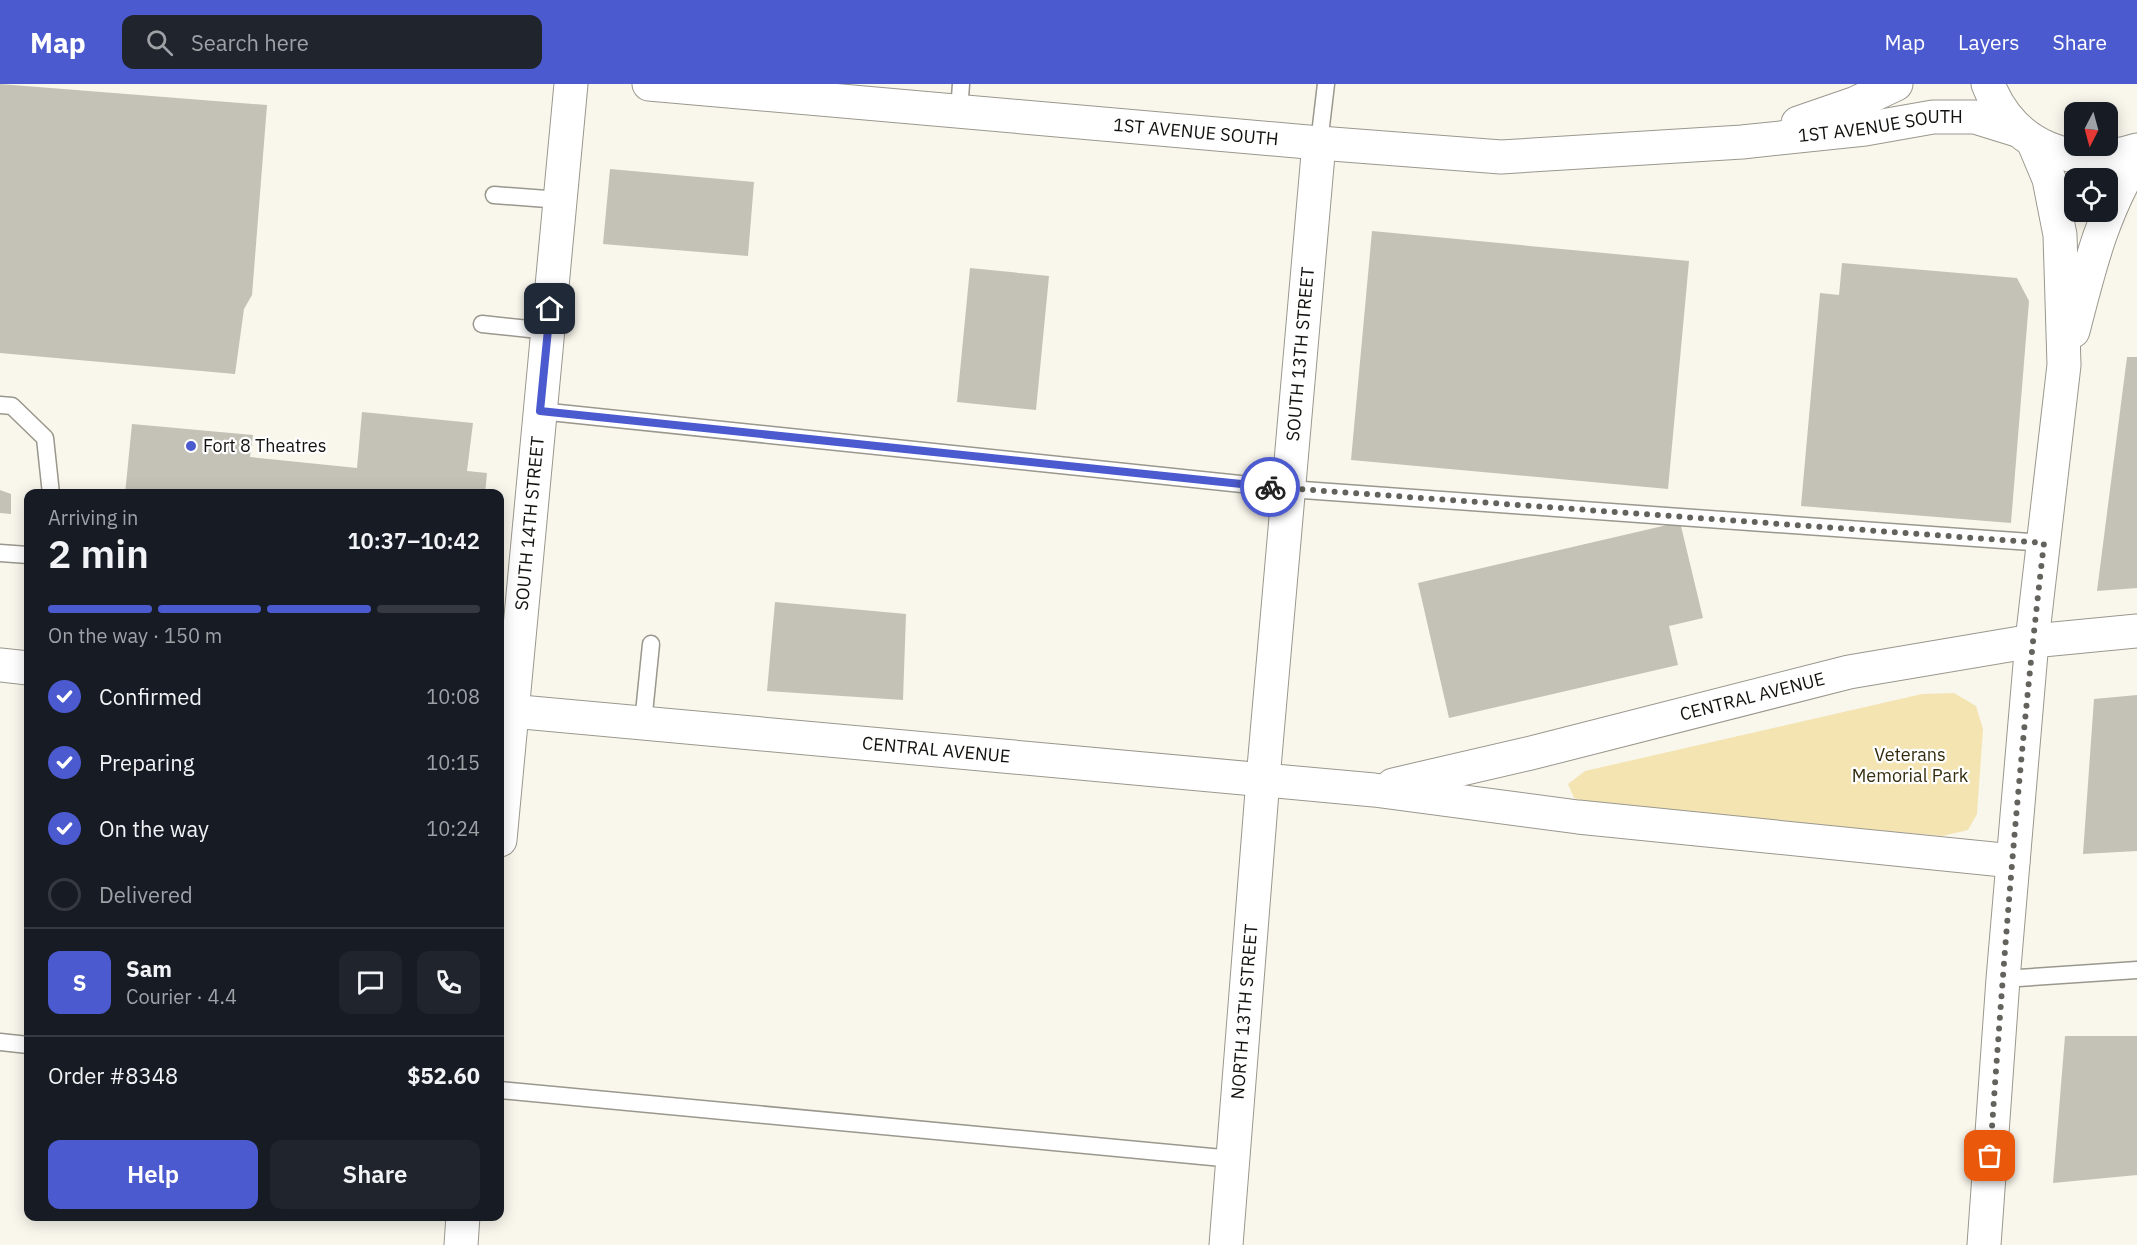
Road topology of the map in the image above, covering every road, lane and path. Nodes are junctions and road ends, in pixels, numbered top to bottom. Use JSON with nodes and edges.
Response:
{"nodes":[{"id":1,"x":571,"y":84,"type":"edge"},
{"id":2,"x":649,"y":84,"type":"edge"},
{"id":3,"x":1326,"y":84,"type":"edge"},
{"id":4,"x":1896,"y":84,"type":"edge"},
{"id":5,"x":1988,"y":84,"type":"edge"},
{"id":6,"x":960,"y":98,"type":"edge"},
{"id":7,"x":2025,"y":135,"type":"junction"},
{"id":8,"x":1742,"y":142,"type":"junction"},
{"id":9,"x":1319,"y":143,"type":"junction"},
{"id":10,"x":2137,"y":150,"type":"edge"},
{"id":11,"x":2137,"y":158,"type":"edge"},
{"id":12,"x":494,"y":195,"type":"dead end"},
{"id":13,"x":560,"y":200,"type":"junction"},
{"id":14,"x":482,"y":324,"type":"dead end"},
{"id":15,"x":548,"y":331,"type":"junction"},
{"id":16,"x":2064,"y":365,"type":"junction"},
{"id":17,"x":0,"y":405,"type":"edge"},
{"id":18,"x":540,"y":411,"type":"junction"},
{"id":19,"x":50,"y":489,"type":"edge"},
{"id":20,"x":1289,"y":489,"type":"junction"},
{"id":21,"x":2044,"y":543,"type":"junction"},
{"id":22,"x":0,"y":553,"type":"edge"},
{"id":23,"x":24,"y":555,"type":"edge"},
{"id":24,"x":2137,"y":631,"type":"edge"},
{"id":25,"x":2032,"y":642,"type":"junction"},
{"id":26,"x":651,"y":644,"type":"dead end"},
{"id":27,"x":0,"y":665,"type":"edge"},
{"id":28,"x":24,"y":668,"type":"edge"},
{"id":29,"x":506,"y":711,"type":"edge"},
{"id":30,"x":643,"y":723,"type":"junction"},
{"id":31,"x":504,"y":754,"type":"edge"},
{"id":32,"x":1263,"y":779,"type":"junction"},
{"id":33,"x":1374,"y":790,"type":"junction"},
{"id":34,"x":2013,"y":861,"type":"junction"},
{"id":35,"x":2137,"y":970,"type":"edge"},
{"id":36,"x":2003,"y":979,"type":"junction"},
{"id":37,"x":0,"y":1042,"type":"edge"},
{"id":38,"x":24,"y":1045,"type":"edge"},
{"id":39,"x":504,"y":1090,"type":"edge"},
{"id":40,"x":1233,"y":1160,"type":"junction"},
{"id":41,"x":463,"y":1221,"type":"edge"},
{"id":42,"x":461,"y":1245,"type":"edge"},
{"id":43,"x":1226,"y":1245,"type":"edge"},
{"id":44,"x":1984,"y":1245,"type":"edge"}],
"edges":[{"from":1,"to":13,"type":"main road","name":"SOUTH 14TH STREET"},
{"from":2,"to":6,"type":"main road","name":"1ST AVENUE SOUTH"},
{"from":3,"to":9,"type":"lane"},
{"from":4,"to":8,"type":"main road","name":"1ST AVENUE SOUTH"},
{"from":5,"to":7,"type":"main road"},
{"from":6,"to":9,"type":"main road","name":"1ST AVENUE SOUTH"},
{"from":7,"to":8,"type":"main road","name":"1ST AVENUE SOUTH"},
{"from":7,"to":10,"type":"main road","name":"1ST AVENUE SOUTH"},
{"from":7,"to":16,"type":"main road"},
{"from":8,"to":9,"type":"main road","name":"1ST AVENUE SOUTH"},
{"from":9,"to":20,"type":"main road","name":"SOUTH 13TH STREET"},
{"from":11,"to":16,"type":"main road"},
{"from":12,"to":13,"type":"lane"},
{"from":13,"to":15,"type":"main road","name":"SOUTH 14TH STREET"},
{"from":14,"to":15,"type":"lane"},
{"from":15,"to":18,"type":"main road","name":"SOUTH 14TH STREET"},
{"from":16,"to":21,"type":"main road"},
{"from":17,"to":19,"type":"lane"},
{"from":18,"to":20,"type":"lane"},
{"from":18,"to":29,"type":"main road","name":"SOUTH 14TH STREET"},
{"from":20,"to":21,"type":"lane"},
{"from":20,"to":32,"type":"main road","name":"SOUTH 13TH STREET"},
{"from":21,"to":25,"type":"main road"},
{"from":22,"to":23,"type":"lane"},
{"from":24,"to":25,"type":"main road","name":"CENTRAL AVENUE"},
{"from":25,"to":33,"type":"main road","name":"CENTRAL AVENUE"},
{"from":25,"to":34,"type":"main road"},
{"from":26,"to":30,"type":"lane"},
{"from":27,"to":28,"type":"main road"},
{"from":29,"to":30,"type":"main road","name":"CENTRAL AVENUE"},
{"from":29,"to":31,"type":"main road","name":"SOUTH 14TH STREET"},
{"from":30,"to":32,"type":"main road","name":"CENTRAL AVENUE"},
{"from":32,"to":33,"type":"main road","name":"CENTRAL AVENUE"},
{"from":32,"to":40,"type":"main road","name":"NORTH 13TH STREET"},
{"from":33,"to":34,"type":"main road","name":"CENTRAL AVENUE"},
{"from":34,"to":36,"type":"main road"},
{"from":35,"to":36,"type":"lane"},
{"from":36,"to":44,"type":"main road"},
{"from":37,"to":38,"type":"lane"},
{"from":39,"to":40,"type":"lane"},
{"from":40,"to":43,"type":"main road","name":"NORTH 13TH STREET"},
{"from":41,"to":42,"type":"main road"}]}
